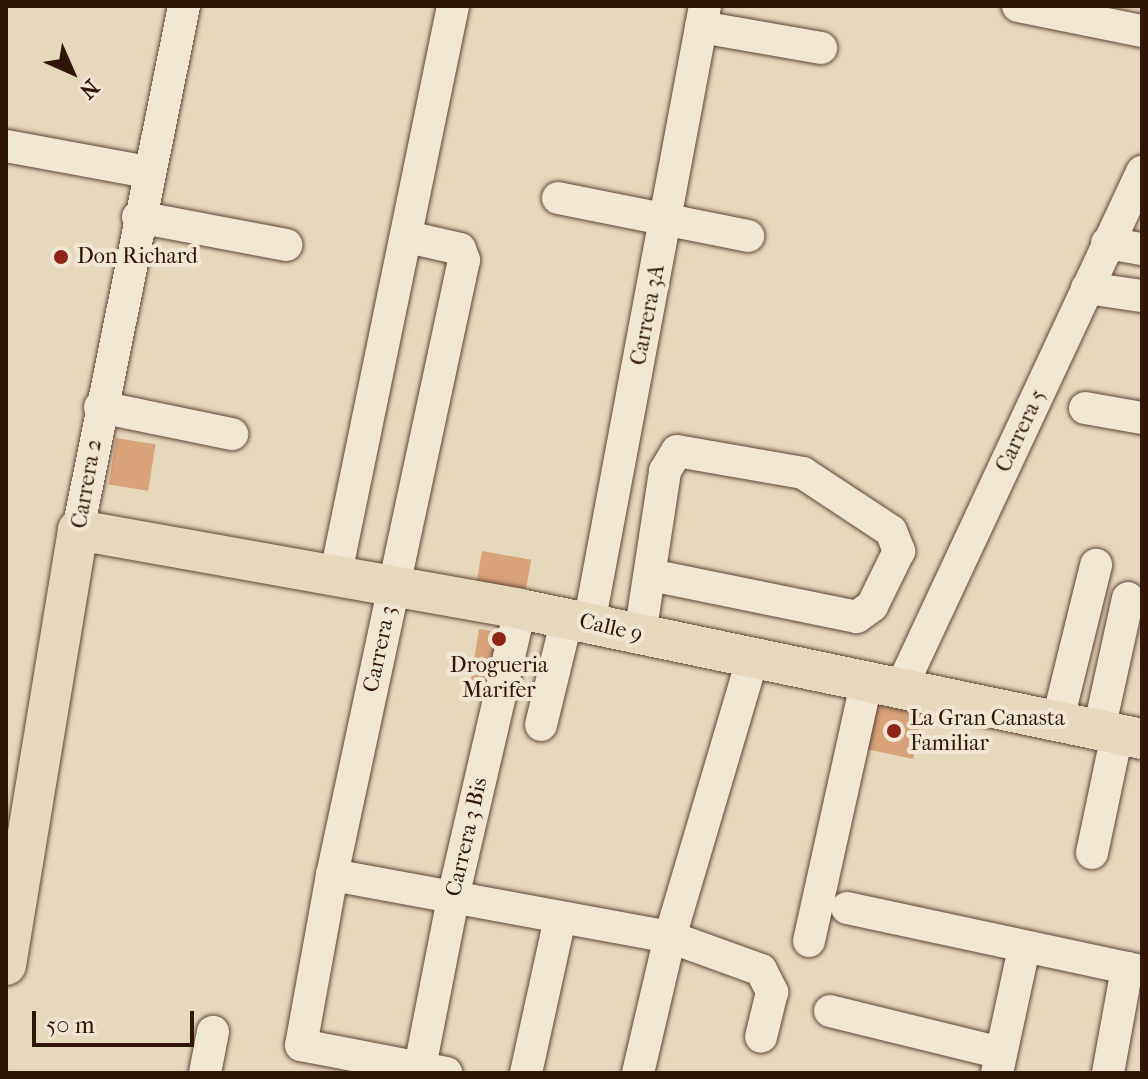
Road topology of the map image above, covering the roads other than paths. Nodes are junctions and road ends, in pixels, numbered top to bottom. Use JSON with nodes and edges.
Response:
{"nodes":[{"id":1,"x":184,"y":6,"type":"edge"},
{"id":2,"x":453,"y":6,"type":"edge"},
{"id":3,"x":1018,"y":6,"type":"edge"},
{"id":4,"x":703,"y":17,"type":"edge"},
{"id":5,"x":1142,"y":31,"type":"edge"},
{"id":6,"x":821,"y":48,"type":"dead end"},
{"id":7,"x":6,"y":146,"type":"edge"},
{"id":8,"x":147,"y":172,"type":"junction"},
{"id":9,"x":1142,"y":172,"type":"edge"},
{"id":10,"x":558,"y":198,"type":"dead end"},
{"id":11,"x":138,"y":217,"type":"junction"},
{"id":12,"x":666,"y":220,"type":"junction"},
{"id":13,"x":748,"y":236,"type":"dead end"},
{"id":14,"x":408,"y":237,"type":"junction"},
{"id":15,"x":1107,"y":243,"type":"junction"},
{"id":16,"x":286,"y":245,"type":"dead end"},
{"id":17,"x":1142,"y":249,"type":"edge"},
{"id":18,"x":1087,"y":288,"type":"junction"},
{"id":19,"x":1142,"y":296,"type":"edge"},
{"id":20,"x":100,"y":407,"type":"junction"},
{"id":21,"x":1085,"y":408,"type":"dead end"},
{"id":22,"x":1142,"y":418,"type":"edge"},
{"id":23,"x":232,"y":434,"type":"dead end"},
{"id":24,"x":78,"y":530,"type":"junction"},
{"id":25,"x":1096,"y":565,"type":"dead end"},
{"id":26,"x":650,"y":575,"type":"junction"},
{"id":27,"x":335,"y":578,"type":"junction"},
{"id":28,"x":394,"y":588,"type":"junction"},
{"id":29,"x":1128,"y":598,"type":"dead end"},
{"id":30,"x":520,"y":609,"type":"junction"},
{"id":31,"x":578,"y":621,"type":"junction"},
{"id":32,"x":640,"y":635,"type":"junction"},
{"id":33,"x":753,"y":657,"type":"junction"},
{"id":34,"x":883,"y":687,"type":"junction"},
{"id":35,"x":1057,"y":723,"type":"junction"},
{"id":36,"x":541,"y":725,"type":"dead end"},
{"id":37,"x":1119,"y":734,"type":"edge"},
{"id":38,"x":1092,"y":853,"type":"dead end"},
{"id":39,"x":332,"y":875,"type":"junction"},
{"id":40,"x":454,"y":893,"type":"junction"},
{"id":41,"x":847,"y":908,"type":"dead end"},
{"id":42,"x":560,"y":918,"type":"junction"},
{"id":43,"x":670,"y":937,"type":"junction"},
{"id":44,"x":809,"y":941,"type":"dead end"},
{"id":45,"x":1024,"y":948,"type":"junction"},
{"id":46,"x":6,"y":965,"type":"edge"},
{"id":47,"x":1134,"y":969,"type":"edge"},
{"id":48,"x":830,"y":1011,"type":"dead end"},
{"id":49,"x":213,"y":1032,"type":"dead end"},
{"id":50,"x":761,"y":1037,"type":"dead end"},
{"id":51,"x":999,"y":1063,"type":"edge"},
{"id":52,"x":433,"y":1070,"type":"edge"},
{"id":53,"x":205,"y":1073,"type":"edge"},
{"id":54,"x":526,"y":1073,"type":"edge"},
{"id":55,"x":638,"y":1073,"type":"edge"},
{"id":56,"x":1108,"y":1073,"type":"edge"}],
"edges":[{"from":1,"to":8,"type":"street","name":"Carrera 2"},
{"from":2,"to":14,"type":"street"},
{"from":3,"to":5,"type":"street"},
{"from":4,"to":6,"type":"street"},
{"from":4,"to":12,"type":"street","name":"Carrera 3A"},
{"from":7,"to":8,"type":"street"},
{"from":8,"to":11,"type":"street","name":"Carrera 2"},
{"from":9,"to":15,"type":"street","name":"Carrera 5"},
{"from":10,"to":12,"type":"street"},
{"from":11,"to":16,"type":"street"},
{"from":11,"to":20,"type":"street","name":"Carrera 2"},
{"from":12,"to":13,"type":"street"},
{"from":12,"to":31,"type":"street","name":"Carrera 3A"},
{"from":14,"to":27,"type":"street"},
{"from":14,"to":28,"type":"street","name":"Carrera 3"},
{"from":15,"to":17,"type":"street"},
{"from":15,"to":18,"type":"street","name":"Carrera 5"},
{"from":18,"to":19,"type":"street"},
{"from":18,"to":34,"type":"street","name":"Carrera 5"},
{"from":20,"to":23,"type":"street"},
{"from":20,"to":24,"type":"street","name":"Carrera 2"},
{"from":21,"to":22,"type":"street"},
{"from":24,"to":27,"type":"main road","name":"Calle 9"},
{"from":24,"to":46,"type":"main road","name":"Carrera 2"},
{"from":25,"to":35,"type":"street"},
{"from":26,"to":26,"type":"street"},
{"from":26,"to":32,"type":"street"},
{"from":27,"to":28,"type":"main road","name":"Calle 9"},
{"from":28,"to":30,"type":"main road","name":"Calle 9"},
{"from":28,"to":39,"type":"street","name":"Carrera 3"},
{"from":29,"to":37,"type":"street"},
{"from":30,"to":31,"type":"main road","name":"Calle 9"},
{"from":30,"to":40,"type":"street","name":"Carrera 3 Bis"},
{"from":31,"to":32,"type":"main road","name":"Calle 9"},
{"from":31,"to":36,"type":"street","name":"Carrera 3A"},
{"from":32,"to":33,"type":"main road","name":"Calle 9"},
{"from":33,"to":34,"type":"main road","name":"Calle 9"},
{"from":33,"to":43,"type":"street"},
{"from":34,"to":35,"type":"main road","name":"Calle 9"},
{"from":34,"to":44,"type":"street","name":"Carrera 5"},
{"from":35,"to":37,"type":"main road","name":"Calle 9"},
{"from":37,"to":38,"type":"street"},
{"from":39,"to":40,"type":"street"},
{"from":39,"to":52,"type":"street","name":"Carrera 3"},
{"from":40,"to":42,"type":"street"},
{"from":40,"to":52,"type":"street","name":"Carrera 3 Bis"},
{"from":41,"to":45,"type":"street"},
{"from":42,"to":43,"type":"street"},
{"from":42,"to":54,"type":"street"},
{"from":43,"to":50,"type":"street"},
{"from":43,"to":55,"type":"street"},
{"from":45,"to":47,"type":"street"},
{"from":45,"to":51,"type":"street"},
{"from":47,"to":56,"type":"street"},
{"from":48,"to":51,"type":"street"},
{"from":49,"to":53,"type":"street"}]}
